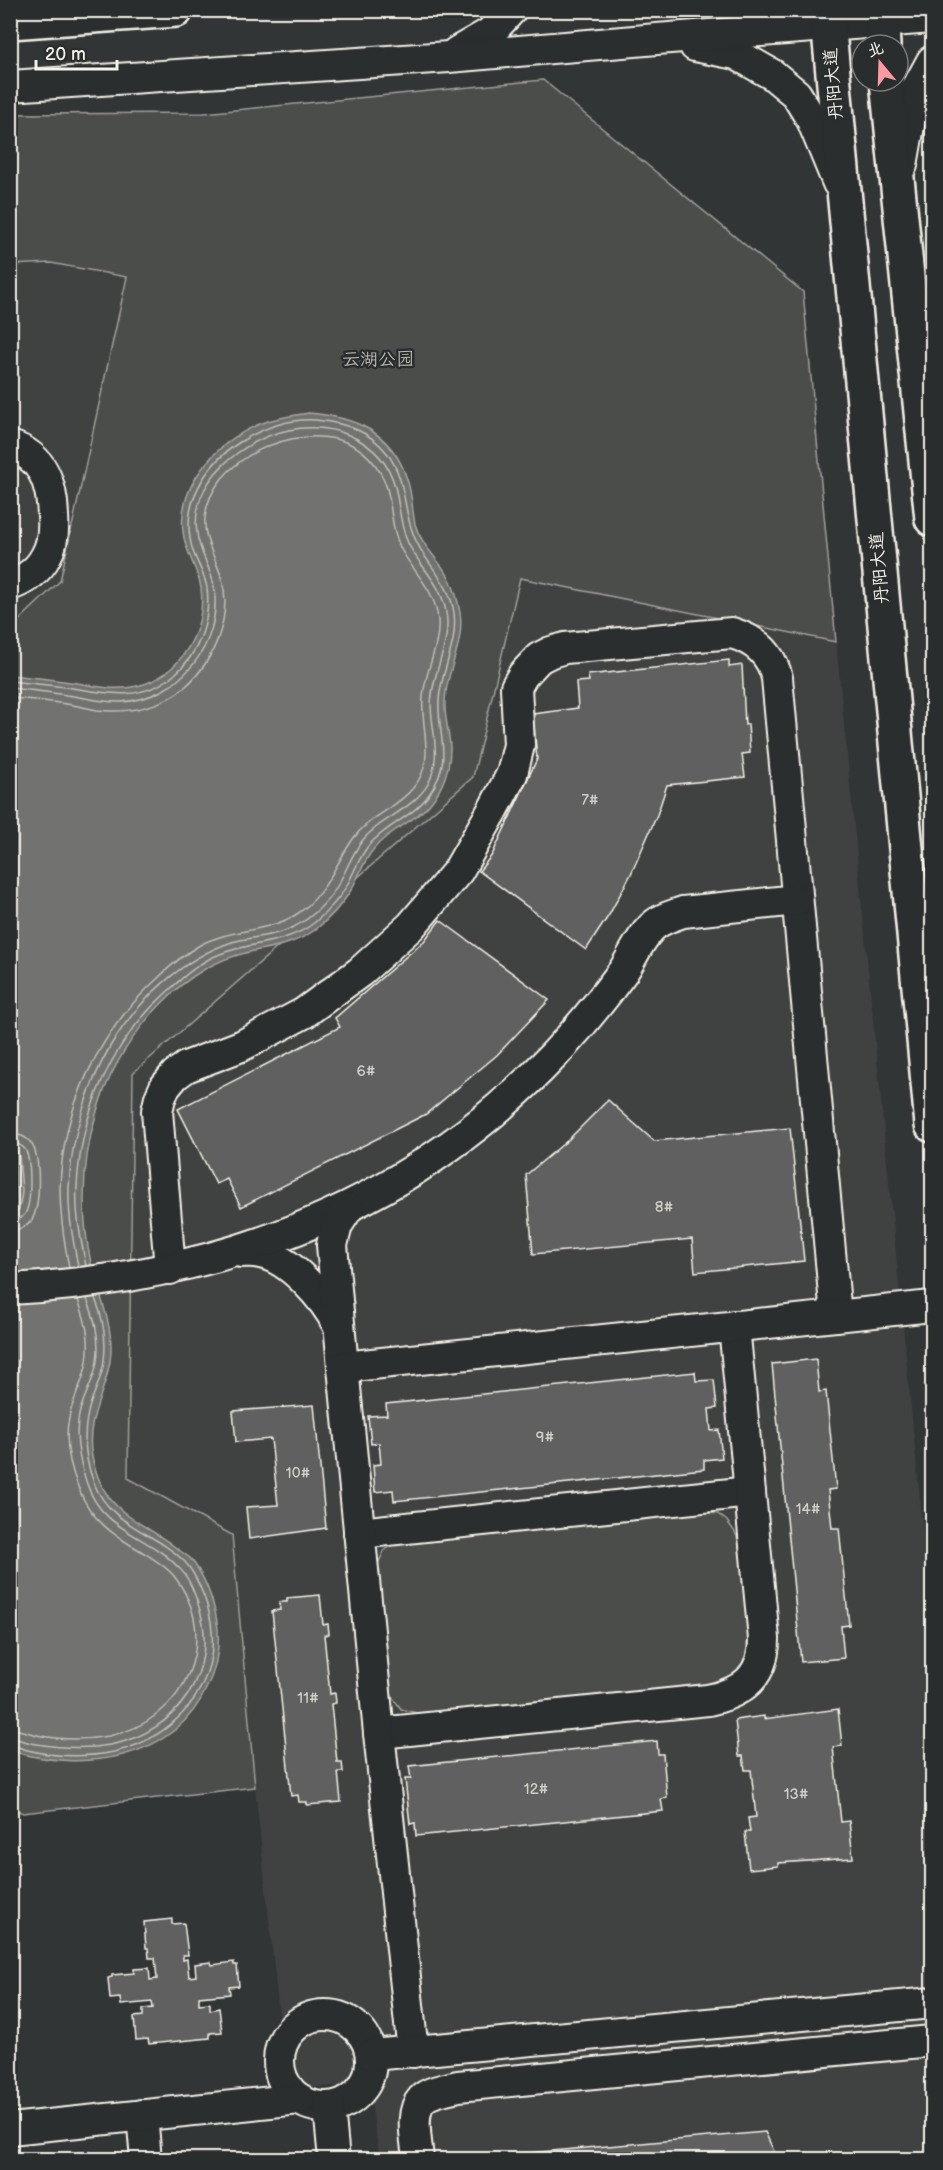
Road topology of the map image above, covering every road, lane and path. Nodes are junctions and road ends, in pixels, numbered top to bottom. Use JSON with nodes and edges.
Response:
{"nodes":[{"id":1,"x":176,"y":10,"type":"edge"},
{"id":2,"x":510,"y":10,"type":"edge"},
{"id":3,"x":827,"y":18,"type":"edge"},
{"id":4,"x":933,"y":18,"type":"edge"},
{"id":5,"x":10,"y":22,"type":"edge"},
{"id":6,"x":882,"y":26,"type":"edge"},
{"id":7,"x":657,"y":39,"type":"junction"},
{"id":8,"x":449,"y":57,"type":"junction"},
{"id":9,"x":933,"y":61,"type":"edge"},
{"id":10,"x":10,"y":86,"type":"edge"},
{"id":11,"x":888,"y":93,"type":"edge"},
{"id":12,"x":898,"y":189,"type":"junction"},
{"id":13,"x":844,"y":199,"type":"junction"},
{"id":14,"x":10,"y":446,"type":"edge"},
{"id":15,"x":933,"y":519,"type":"edge"},
{"id":16,"x":10,"y":585,"type":"edge"},
{"id":17,"x":797,"y":900,"type":"junction"},
{"id":18,"x":924,"y":954,"type":"edge"},
{"id":19,"x":933,"y":1125,"type":"edge"},
{"id":20,"x":348,"y":1208,"type":"junction"},
{"id":21,"x":235,"y":1251,"type":"junction"},
{"id":22,"x":170,"y":1269,"type":"junction"},
{"id":23,"x":10,"y":1289,"type":"edge"},
{"id":24,"x":933,"y":1306,"type":"edge"},
{"id":25,"x":836,"y":1316,"type":"junction"},
{"id":26,"x":734,"y":1326,"type":"junction"},
{"id":27,"x":339,"y":1328,"type":"junction"},
{"id":28,"x":343,"y":1367,"type":"junction"},
{"id":29,"x":750,"y":1492,"type":"junction"},
{"id":30,"x":359,"y":1533,"type":"junction"},
{"id":31,"x":379,"y":1733,"type":"junction"},
{"id":32,"x":933,"y":2003,"type":"edge"},
{"id":33,"x":933,"y":2041,"type":"edge"},
{"id":34,"x":413,"y":2052,"type":"junction"},
{"id":35,"x":372,"y":2055,"type":"junction"},
{"id":36,"x":300,"y":2099,"type":"junction"},
{"id":37,"x":328,"y":2107,"type":"junction"},
{"id":38,"x":142,"y":2115,"type":"junction"},
{"id":39,"x":10,"y":2128,"type":"edge"},
{"id":40,"x":146,"y":2160,"type":"edge"},
{"id":41,"x":334,"y":2160,"type":"edge"},
{"id":42,"x":418,"y":2160,"type":"edge"}],
"edges":[{"from":1,"to":5,"type":"main road"},
{"from":2,"to":8,"type":"street"},
{"from":3,"to":6,"type":"street"},
{"from":3,"to":7,"type":"street"},
{"from":3,"to":13,"type":"main road","name":"丹阳大道"},
{"from":4,"to":6,"type":"street"},
{"from":7,"to":8,"type":"street"},
{"from":7,"to":13,"type":"street"},
{"from":8,"to":10,"type":"street"},
{"from":9,"to":12,"type":"street"},
{"from":11,"to":12,"type":"main road"},
{"from":12,"to":15,"type":"main road"},
{"from":13,"to":18,"type":"main road","name":"丹阳大道"},
{"from":14,"to":16,"type":"street"},
{"from":17,"to":20,"type":"street"},
{"from":17,"to":22,"type":"street"},
{"from":17,"to":25,"type":"street"},
{"from":18,"to":19,"type":"main road","name":"丹阳大道"},
{"from":20,"to":21,"type":"street"},
{"from":20,"to":27,"type":"street"},
{"from":21,"to":22,"type":"street"},
{"from":21,"to":27,"type":"street"},
{"from":22,"to":23,"type":"street"},
{"from":24,"to":25,"type":"street"},
{"from":25,"to":26,"type":"street"},
{"from":26,"to":28,"type":"street"},
{"from":26,"to":29,"type":"street"},
{"from":27,"to":28,"type":"street"},
{"from":28,"to":30,"type":"street"},
{"from":29,"to":30,"type":"street"},
{"from":29,"to":31,"type":"street"},
{"from":30,"to":31,"type":"street"},
{"from":31,"to":34,"type":"street"},
{"from":32,"to":34,"type":"street"},
{"from":33,"to":42,"type":"street"},
{"from":34,"to":35,"type":"street"},
{"from":35,"to":36,"type":"street"},
{"from":35,"to":37,"type":"street"},
{"from":36,"to":37,"type":"street"},
{"from":36,"to":38,"type":"street"},
{"from":37,"to":41,"type":"street"},
{"from":38,"to":39,"type":"street"},
{"from":38,"to":40,"type":"street"}]}
